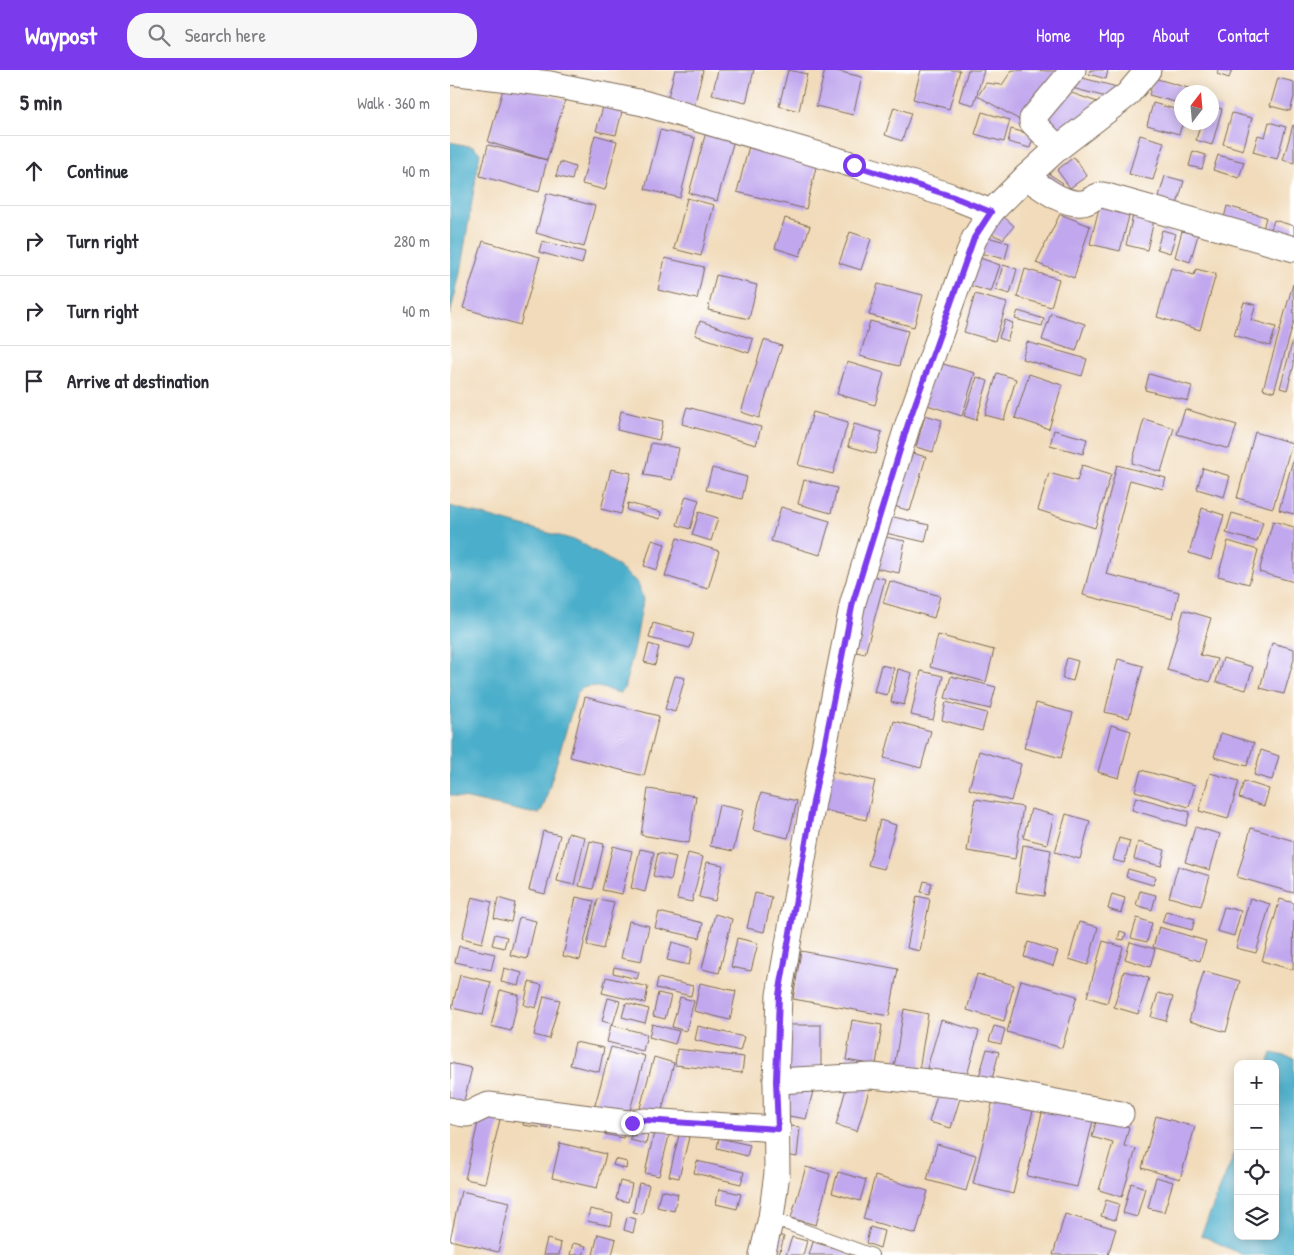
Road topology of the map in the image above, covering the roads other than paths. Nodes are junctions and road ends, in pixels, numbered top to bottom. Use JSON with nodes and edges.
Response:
{"nodes":[{"id":1,"x":1074,"y":70,"type":"edge"},
{"id":2,"x":1148,"y":70,"type":"edge"},
{"id":3,"x":450,"y":72,"type":"edge"},
{"id":4,"x":1058,"y":148,"type":"junction"},
{"id":5,"x":1026,"y":177,"type":"junction"},
{"id":6,"x":991,"y":212,"type":"junction"},
{"id":7,"x":1294,"y":249,"type":"edge"},
{"id":8,"x":776,"y":1081,"type":"junction"},
{"id":9,"x":450,"y":1110,"type":"edge"},
{"id":10,"x":1121,"y":1114,"type":"dead end"},
{"id":11,"x":778,"y":1129,"type":"junction"},
{"id":12,"x":771,"y":1218,"type":"junction"},
{"id":13,"x":762,"y":1255,"type":"edge"},
{"id":14,"x":872,"y":1255,"type":"edge"}],
"edges":[{"from":1,"to":4,"type":"street"},
{"from":2,"to":4,"type":"street"},
{"from":3,"to":6,"type":"street"},
{"from":4,"to":5,"type":"street"},
{"from":5,"to":6,"type":"street"},
{"from":5,"to":7,"type":"street"},
{"from":6,"to":8,"type":"street"},
{"from":8,"to":10,"type":"street"},
{"from":8,"to":11,"type":"street"},
{"from":9,"to":11,"type":"street"},
{"from":11,"to":12,"type":"street"},
{"from":12,"to":13,"type":"street"},
{"from":12,"to":14,"type":"lane"}]}
